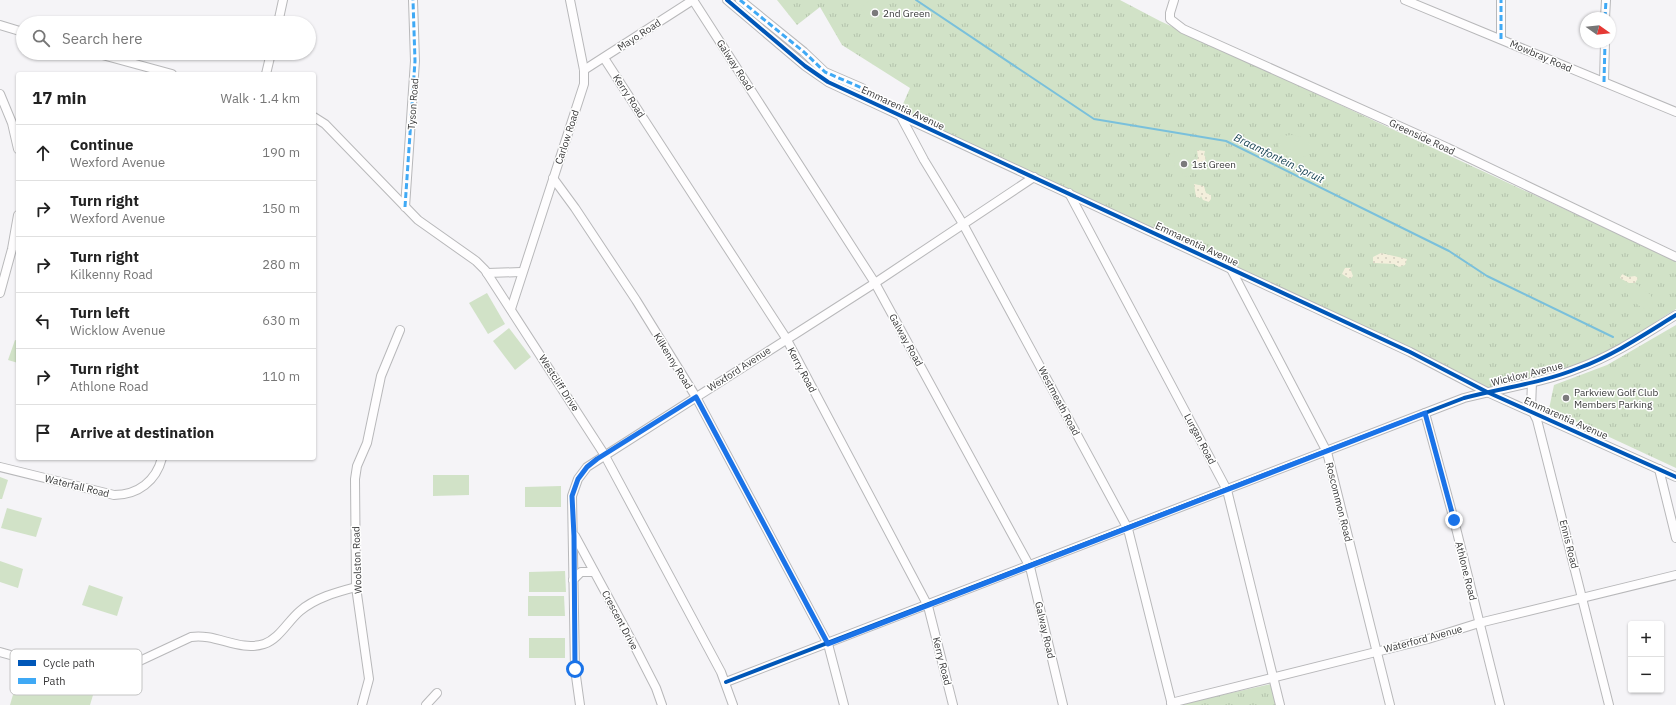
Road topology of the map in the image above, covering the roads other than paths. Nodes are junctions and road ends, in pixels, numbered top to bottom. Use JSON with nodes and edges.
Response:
{"nodes":[{"id":1,"x":283,"y":0,"type":"edge"},
{"id":2,"x":413,"y":0,"type":"edge"},
{"id":3,"x":570,"y":0,"type":"edge"},
{"id":4,"x":693,"y":0,"type":"edge"},
{"id":5,"x":727,"y":0,"type":"edge"},
{"id":6,"x":740,"y":0,"type":"edge"},
{"id":7,"x":1174,"y":0,"type":"edge"},
{"id":8,"x":1405,"y":0,"type":"edge"},
{"id":9,"x":1501,"y":0,"type":"edge"},
{"id":10,"x":1606,"y":0,"type":"edge"},
{"id":11,"x":1605,"y":12,"type":"edge"},
{"id":12,"x":280,"y":16,"type":"edge"},
{"id":13,"x":0,"y":25,"type":"edge"},
{"id":14,"x":16,"y":30,"type":"edge"},
{"id":15,"x":0,"y":31,"type":"edge"},
{"id":16,"x":16,"y":34,"type":"edge"},
{"id":17,"x":1501,"y":39,"type":"junction"},
{"id":18,"x":1605,"y":48,"type":"edge"},
{"id":19,"x":604,"y":58,"type":"junction"},
{"id":20,"x":120,"y":60,"type":"edge"},
{"id":21,"x":269,"y":60,"type":"edge"},
{"id":22,"x":584,"y":70,"type":"junction"},
{"id":23,"x":165,"y":72,"type":"edge"},
{"id":24,"x":266,"y":72,"type":"edge"},
{"id":25,"x":1604,"y":82,"type":"junction"},
{"id":26,"x":862,"y":88,"type":"dead end"},
{"id":27,"x":0,"y":94,"type":"edge"},
{"id":28,"x":1676,"y":112,"type":"edge"},
{"id":29,"x":900,"y":115,"type":"junction"},
{"id":30,"x":316,"y":118,"type":"edge"},
{"id":31,"x":16,"y":140,"type":"edge"},
{"id":32,"x":1034,"y":177,"type":"junction"},
{"id":33,"x":553,"y":178,"type":"junction"},
{"id":34,"x":1068,"y":193,"type":"junction"},
{"id":35,"x":405,"y":207,"type":"junction"},
{"id":36,"x":964,"y":224,"type":"junction"},
{"id":37,"x":16,"y":238,"type":"edge"},
{"id":38,"x":15,"y":250,"type":"edge"},
{"id":39,"x":1676,"y":257,"type":"edge"},
{"id":40,"x":1231,"y":269,"type":"junction"},
{"id":41,"x":521,"y":272,"type":"junction"},
{"id":42,"x":487,"y":273,"type":"junction"},
{"id":43,"x":875,"y":283,"type":"junction"},
{"id":44,"x":0,"y":293,"type":"edge"},
{"id":45,"x":511,"y":309,"type":"junction"},
{"id":46,"x":1676,"y":315,"type":"edge"},
{"id":47,"x":400,"y":330,"type":"dead end"},
{"id":48,"x":786,"y":338,"type":"junction"},
{"id":49,"x":1532,"y":382,"type":"junction"},
{"id":50,"x":1487,"y":392,"type":"junction"},
{"id":51,"x":696,"y":397,"type":"junction"},
{"id":52,"x":1533,"y":412,"type":"junction"},
{"id":53,"x":1425,"y":413,"type":"junction"},
{"id":54,"x":1326,"y":452,"type":"junction"},
{"id":55,"x":604,"y":454,"type":"junction"},
{"id":56,"x":161,"y":460,"type":"edge"},
{"id":57,"x":0,"y":467,"type":"edge"},
{"id":58,"x":1659,"y":469,"type":"junction"},
{"id":59,"x":1676,"y":477,"type":"edge"},
{"id":60,"x":1227,"y":490,"type":"junction"},
{"id":61,"x":1128,"y":529,"type":"junction"},
{"id":62,"x":574,"y":536,"type":"junction"},
{"id":63,"x":1676,"y":538,"type":"edge"},
{"id":64,"x":1030,"y":567,"type":"junction"},
{"id":65,"x":594,"y":572,"type":"junction"},
{"id":66,"x":1676,"y":575,"type":"edge"},
{"id":67,"x":573,"y":580,"type":"junction"},
{"id":68,"x":356,"y":587,"type":"junction"},
{"id":69,"x":1582,"y":598,"type":"junction"},
{"id":70,"x":928,"y":606,"type":"junction"},
{"id":71,"x":1479,"y":623,"type":"junction"},
{"id":72,"x":828,"y":644,"type":"junction"},
{"id":73,"x":1376,"y":651,"type":"junction"},
{"id":74,"x":0,"y":652,"type":"edge"},
{"id":75,"x":10,"y":655,"type":"edge"},
{"id":76,"x":142,"y":660,"type":"edge"},
{"id":77,"x":1273,"y":677,"type":"junction"},
{"id":78,"x":726,"y":682,"type":"junction"},
{"id":79,"x":437,"y":693,"type":"dead end"},
{"id":80,"x":1171,"y":704,"type":"edge"},
{"id":81,"x":362,"y":705,"type":"edge"},
{"id":82,"x":426,"y":705,"type":"edge"},
{"id":83,"x":580,"y":705,"type":"edge"},
{"id":84,"x":662,"y":705,"type":"edge"},
{"id":85,"x":733,"y":705,"type":"edge"},
{"id":86,"x":844,"y":705,"type":"edge"},
{"id":87,"x":953,"y":705,"type":"edge"},
{"id":88,"x":1063,"y":705,"type":"edge"},
{"id":89,"x":1280,"y":705,"type":"edge"},
{"id":90,"x":1390,"y":705,"type":"edge"},
{"id":91,"x":1500,"y":705,"type":"edge"},
{"id":92,"x":1609,"y":705,"type":"edge"}],
"edges":[{"from":1,"to":12,"type":"street"},
{"from":2,"to":35,"type":"street","name":"Tyson Road"},
{"from":3,"to":22,"type":"street","name":"Carlow Road"},
{"from":4,"to":19,"type":"street","name":"Mayo Road"},
{"from":4,"to":43,"type":"street","name":"Galway Road"},
{"from":5,"to":29,"type":"street","name":"Emmarentia Avenue"},
{"from":6,"to":26,"type":"street"},
{"from":7,"to":39,"type":"street","name":"Greenside Road"},
{"from":8,"to":17,"type":"street","name":"Mowbray Road"},
{"from":9,"to":17,"type":"street"},
{"from":10,"to":11,"type":"street"},
{"from":13,"to":14,"type":"street"},
{"from":15,"to":16,"type":"street"},
{"from":17,"to":25,"type":"street","name":"Mowbray Road"},
{"from":18,"to":25,"type":"street"},
{"from":19,"to":22,"type":"street","name":"Mayo Road"},
{"from":19,"to":48,"type":"street","name":"Kerry Road"},
{"from":20,"to":23,"type":"street"},
{"from":21,"to":24,"type":"street"},
{"from":22,"to":33,"type":"street","name":"Carlow Road"},
{"from":25,"to":28,"type":"street","name":"Mowbray Road"},
{"from":27,"to":31,"type":"street"},
{"from":29,"to":32,"type":"street","name":"Emmarentia Avenue"},
{"from":29,"to":36,"type":"street","name":"Westmeath Road"},
{"from":30,"to":35,"type":"street","name":"Westcliff Drive"},
{"from":32,"to":34,"type":"street","name":"Emmarentia Avenue"},
{"from":32,"to":36,"type":"street","name":"Wexford Avenue"},
{"from":33,"to":41,"type":"street","name":"Carlow Road"},
{"from":33,"to":51,"type":"street","name":"Kilkenny Road"},
{"from":34,"to":40,"type":"street","name":"Emmarentia Avenue"},
{"from":34,"to":60,"type":"street","name":"Lurgan Road"},
{"from":35,"to":42,"type":"street","name":"Westcliff Drive"},
{"from":36,"to":43,"type":"street","name":"Wexford Avenue"},
{"from":36,"to":61,"type":"street","name":"Westmeath Road"},
{"from":37,"to":38,"type":"street"},
{"from":38,"to":44,"type":"street"},
{"from":40,"to":50,"type":"street","name":"Emmarentia Avenue"},
{"from":40,"to":54,"type":"street","name":"Roscommon Road"},
{"from":41,"to":42,"type":"street"},
{"from":41,"to":45,"type":"street","name":"Carlow Road"},
{"from":42,"to":45,"type":"street","name":"Westcliff Drive"},
{"from":43,"to":48,"type":"street","name":"Wexford Avenue"},
{"from":43,"to":64,"type":"street","name":"Galway Road"},
{"from":45,"to":55,"type":"street","name":"Westcliff Drive"},
{"from":46,"to":49,"type":"street","name":"Wicklow Avenue"},
{"from":47,"to":68,"type":"street","name":"Woolston Road"},
{"from":48,"to":51,"type":"street","name":"Wexford Avenue"},
{"from":48,"to":70,"type":"street","name":"Kerry Road"},
{"from":49,"to":50,"type":"street","name":"Wicklow Avenue"},
{"from":49,"to":52,"type":"street","name":"Ennis Road"},
{"from":50,"to":52,"type":"street","name":"Emmarentia Avenue"},
{"from":50,"to":53,"type":"street","name":"Wicklow Avenue"},
{"from":51,"to":55,"type":"street","name":"Wexford Avenue"},
{"from":51,"to":72,"type":"street","name":"Kilkenny Road"},
{"from":52,"to":58,"type":"street","name":"Emmarentia Avenue"},
{"from":52,"to":69,"type":"street","name":"Ennis Road"},
{"from":53,"to":54,"type":"street","name":"Wicklow Avenue"},
{"from":53,"to":71,"type":"street","name":"Athlone Road"},
{"from":54,"to":60,"type":"street","name":"Wicklow Avenue"},
{"from":54,"to":73,"type":"street","name":"Roscommon Road"},
{"from":55,"to":62,"type":"street","name":"Wexford Avenue"},
{"from":55,"to":78,"type":"street","name":"Westcliff Drive"},
{"from":56,"to":57,"type":"street","name":"Waterfall Road"},
{"from":58,"to":59,"type":"street","name":"Emmarentia Avenue"},
{"from":58,"to":63,"type":"street"},
{"from":60,"to":61,"type":"street","name":"Wicklow Avenue"},
{"from":60,"to":77,"type":"street","name":"Lurgan Road"},
{"from":61,"to":64,"type":"street","name":"Wicklow Avenue"},
{"from":61,"to":80,"type":"street","name":"Westmeath Road"},
{"from":62,"to":65,"type":"street","name":"Crescent Drive"},
{"from":62,"to":67,"type":"street","name":"Wexford Avenue"},
{"from":64,"to":70,"type":"street","name":"Wicklow Avenue"},
{"from":64,"to":88,"type":"street","name":"Galway Road"},
{"from":65,"to":67,"type":"street"},
{"from":65,"to":84,"type":"street","name":"Crescent Drive"},
{"from":66,"to":69,"type":"street","name":"Waterford Avenue"},
{"from":67,"to":83,"type":"street","name":"Wexford Avenue"},
{"from":68,"to":76,"type":"street"},
{"from":68,"to":81,"type":"street","name":"Woolston Road"},
{"from":69,"to":71,"type":"street","name":"Waterford Avenue"},
{"from":69,"to":92,"type":"street","name":"Ennis Road"},
{"from":70,"to":72,"type":"street","name":"Wicklow Avenue"},
{"from":70,"to":87,"type":"street","name":"Kerry Road"},
{"from":71,"to":73,"type":"street","name":"Waterford Avenue"},
{"from":71,"to":91,"type":"street","name":"Athlone Road"},
{"from":72,"to":78,"type":"street","name":"Wicklow Avenue"},
{"from":72,"to":86,"type":"street","name":"Kilkenny Road"},
{"from":73,"to":77,"type":"street","name":"Waterford Avenue"},
{"from":73,"to":90,"type":"street","name":"Roscommon Road"},
{"from":74,"to":75,"type":"street"},
{"from":77,"to":80,"type":"street","name":"Waterford Avenue"},
{"from":77,"to":89,"type":"street","name":"Lurgan Road"},
{"from":78,"to":85,"type":"street","name":"Westcliff Drive"},
{"from":79,"to":82,"type":"street"}]}
